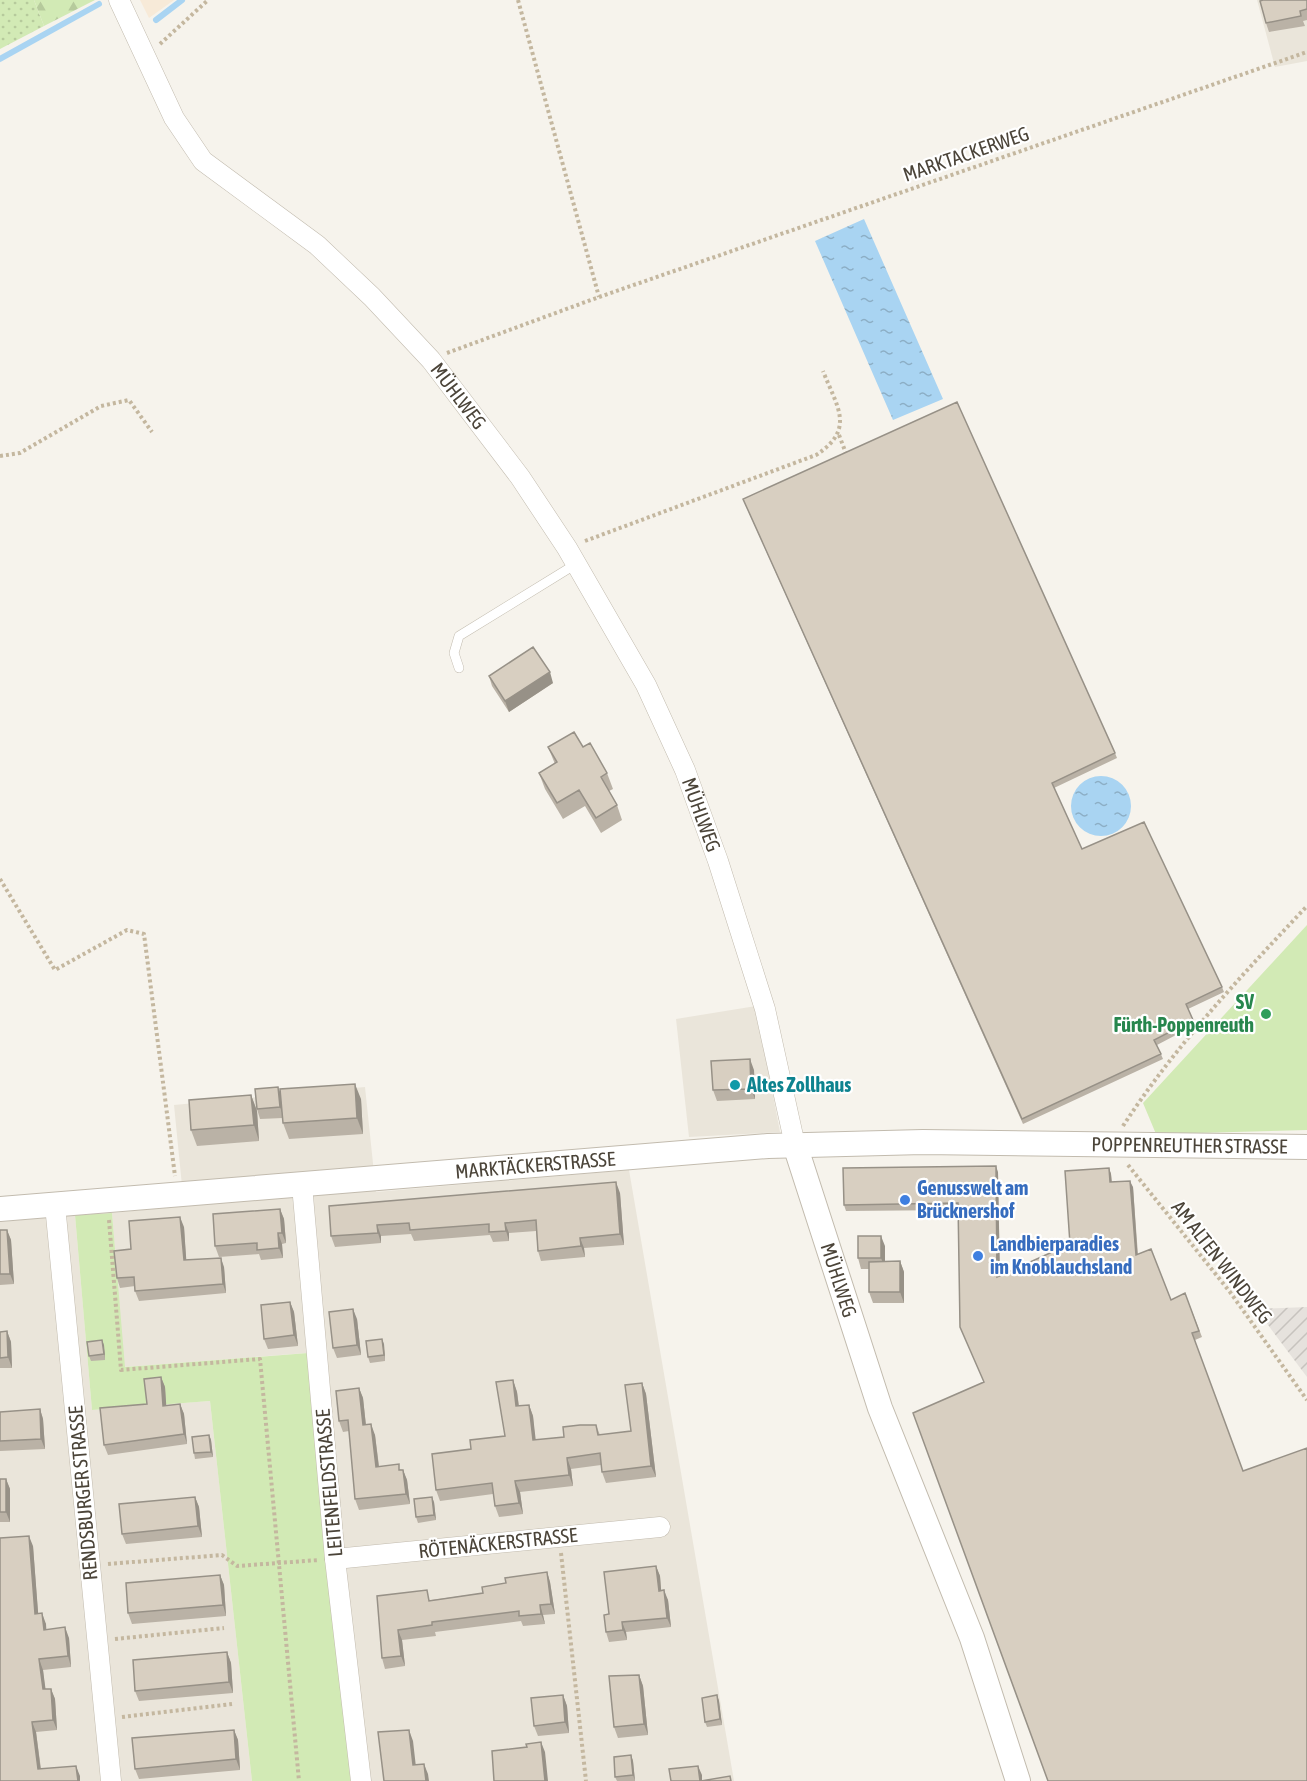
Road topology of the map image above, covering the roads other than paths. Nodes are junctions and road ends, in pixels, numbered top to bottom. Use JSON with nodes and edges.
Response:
{"nodes":[{"id":1,"x":119,"y":0,"type":"edge"},
{"id":2,"x":572,"y":556,"type":"junction"},
{"id":3,"x":459,"y":668,"type":"dead end"},
{"id":4,"x":1072,"y":1143,"type":"joint"},
{"id":5,"x":795,"y":1145,"type":"junction"},
{"id":6,"x":1307,"y":1147,"type":"edge"},
{"id":7,"x":302,"y":1185,"type":"junction"},
{"id":8,"x":55,"y":1205,"type":"junction"},
{"id":9,"x":0,"y":1209,"type":"edge"},
{"id":10,"x":660,"y":1527,"type":"dead end"},
{"id":11,"x":335,"y":1558,"type":"junction"},
{"id":12,"x":111,"y":1781,"type":"edge"},
{"id":13,"x":361,"y":1781,"type":"edge"},
{"id":14,"x":1018,"y":1781,"type":"edge"}],
"edges":[{"from":1,"to":2,"type":"street","name":"MÜHLWEG"},
{"from":2,"to":3,"type":"lane"},
{"from":2,"to":5,"type":"street","name":"MÜHLWEG"},
{"from":4,"to":5,"type":"street","name":"MARKTÄCKERSTRASSE"},
{"from":4,"to":6,"type":"street","name":"POPPENREUTHER STRASSE"},
{"from":5,"to":7,"type":"street","name":"MARKTÄCKERSTRASSE"},
{"from":5,"to":14,"type":"street","name":"MÜHLWEG"},
{"from":7,"to":8,"type":"street","name":"MARKTÄCKERSTRASSE"},
{"from":7,"to":11,"type":"street","name":"LEITENFELDSTRASSE"},
{"from":8,"to":9,"type":"street","name":"MARKTÄCKERSTRASSE"},
{"from":8,"to":12,"type":"street","name":"RENDSBURGER STRASSE"},
{"from":10,"to":11,"type":"street","name":"RÖTENÄCKERSTRASSE"},
{"from":11,"to":13,"type":"street","name":"LEITENFELDSTRASSE"}]}
